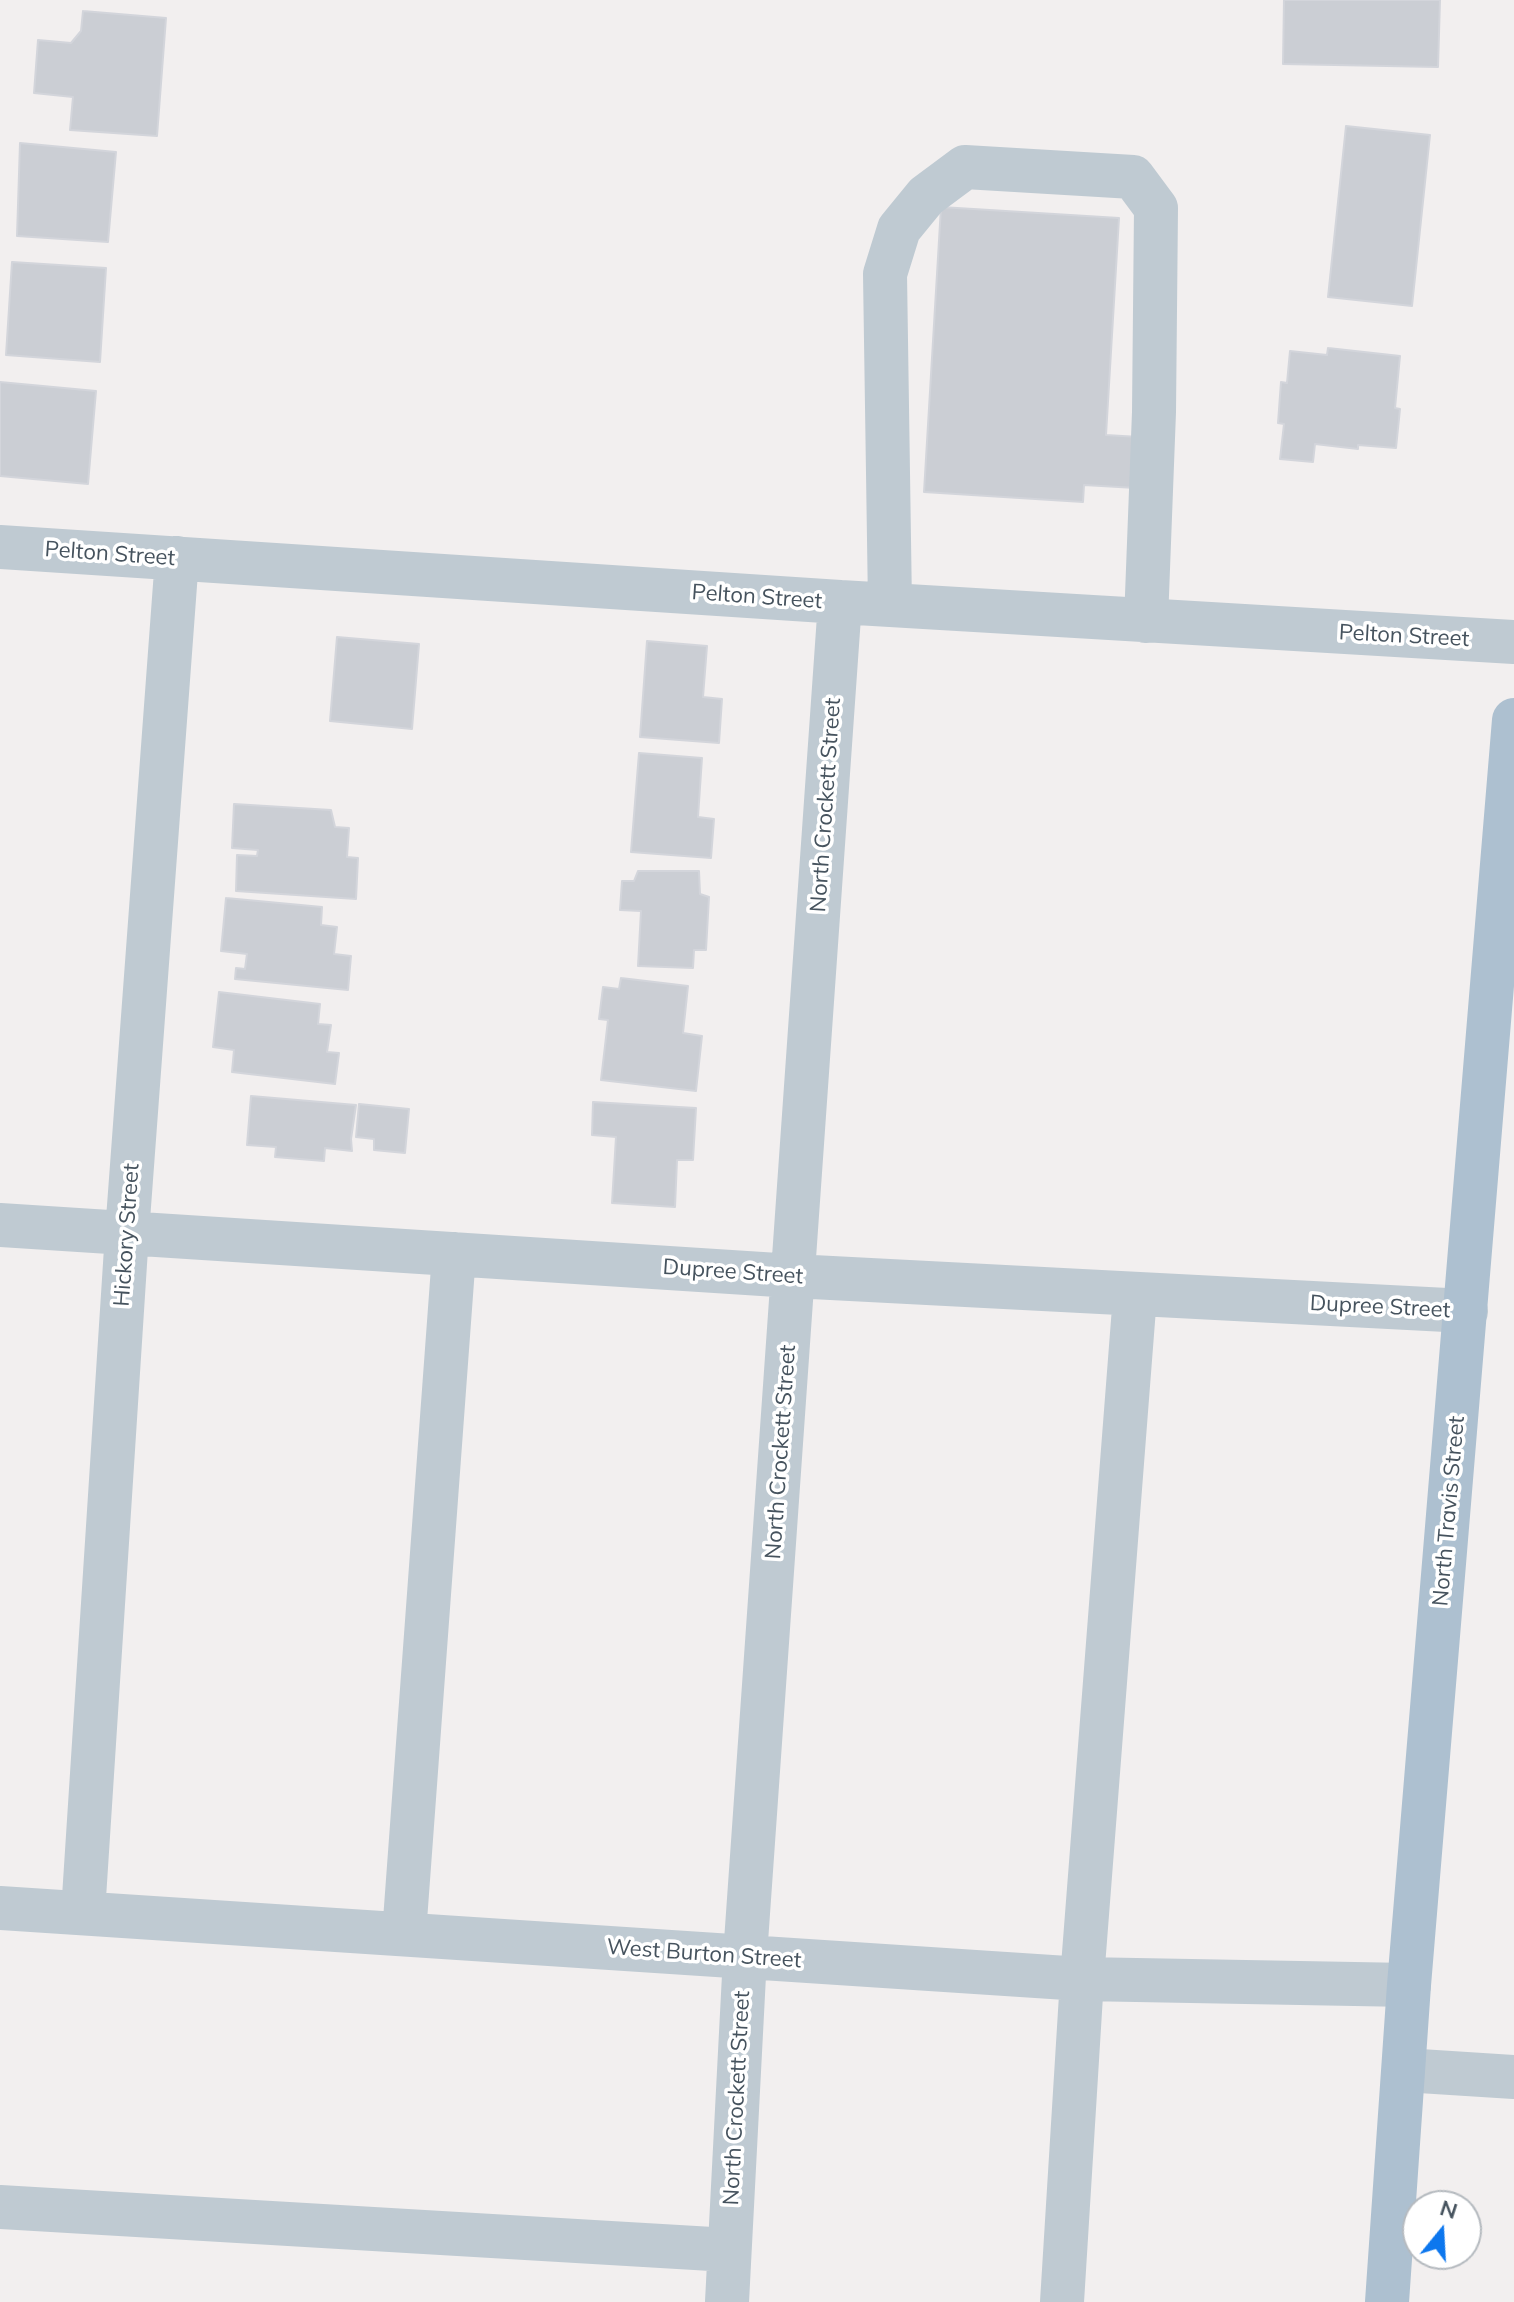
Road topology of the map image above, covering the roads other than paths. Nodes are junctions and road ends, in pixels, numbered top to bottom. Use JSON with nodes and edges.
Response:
{"nodes":[{"id":1,"x":0,"y":547,"type":"edge"},
{"id":2,"x":177,"y":558,"type":"junction"},
{"id":3,"x":840,"y":602,"type":"junction"},
{"id":4,"x":890,"y":605,"type":"junction"},
{"id":5,"x":1146,"y":621,"type":"junction"},
{"id":6,"x":1514,"y":642,"type":"edge"},
{"id":7,"x":1514,"y":720,"type":"edge"},
{"id":8,"x":0,"y":1225,"type":"edge"},
{"id":9,"x":127,"y":1233,"type":"junction"},
{"id":10,"x":454,"y":1254,"type":"junction"},
{"id":11,"x":793,"y":1276,"type":"junction"},
{"id":12,"x":1135,"y":1295,"type":"junction"},
{"id":13,"x":1466,"y":1311,"type":"junction"},
{"id":14,"x":0,"y":1908,"type":"edge"},
{"id":15,"x":83,"y":1913,"type":"junction"},
{"id":16,"x":404,"y":1934,"type":"junction"},
{"id":17,"x":745,"y":1956,"type":"junction"},
{"id":18,"x":1082,"y":1979,"type":"junction"},
{"id":19,"x":1409,"y":1985,"type":"junction"},
{"id":20,"x":1404,"y":2070,"type":"junction"},
{"id":21,"x":1514,"y":2077,"type":"edge"},
{"id":22,"x":0,"y":2207,"type":"edge"},
{"id":23,"x":729,"y":2250,"type":"junction"},
{"id":24,"x":727,"y":2302,"type":"edge"},
{"id":25,"x":1062,"y":2302,"type":"edge"},
{"id":26,"x":1387,"y":2302,"type":"edge"}],
"edges":[{"from":1,"to":2,"type":"street","name":"Pelton Street"},
{"from":2,"to":3,"type":"street","name":"Pelton Street"},
{"from":2,"to":9,"type":"street","name":"Hickory Street"},
{"from":3,"to":4,"type":"street","name":"Pelton Street"},
{"from":3,"to":11,"type":"street","name":"North Crockett Street"},
{"from":4,"to":5,"type":"street","name":"Pelton Street"},
{"from":4,"to":5,"type":"street"},
{"from":5,"to":6,"type":"street","name":"Pelton Street"},
{"from":7,"to":13,"type":"main road","name":"North Travis Street"},
{"from":8,"to":9,"type":"street","name":"Dupree Street"},
{"from":9,"to":10,"type":"street","name":"Dupree Street"},
{"from":9,"to":15,"type":"street","name":"Hickory Street"},
{"from":10,"to":11,"type":"street","name":"Dupree Street"},
{"from":10,"to":16,"type":"street"},
{"from":11,"to":12,"type":"street","name":"Dupree Street"},
{"from":11,"to":17,"type":"street","name":"North Crockett Street"},
{"from":12,"to":13,"type":"street","name":"Dupree Street"},
{"from":12,"to":18,"type":"street"},
{"from":13,"to":19,"type":"main road","name":"North Travis Street"},
{"from":14,"to":15,"type":"street","name":"West Burton Street"},
{"from":15,"to":16,"type":"street","name":"West Burton Street"},
{"from":16,"to":17,"type":"street","name":"West Burton Street"},
{"from":17,"to":18,"type":"street","name":"West Burton Street"},
{"from":17,"to":23,"type":"street","name":"North Crockett Street"},
{"from":18,"to":19,"type":"street","name":"West Burton Street"},
{"from":18,"to":25,"type":"street"},
{"from":19,"to":20,"type":"main road","name":"North Travis Street"},
{"from":20,"to":21,"type":"street"},
{"from":20,"to":26,"type":"main road","name":"North Travis Street"},
{"from":22,"to":23,"type":"street"},
{"from":23,"to":24,"type":"street","name":"North Crockett Street"}]}
